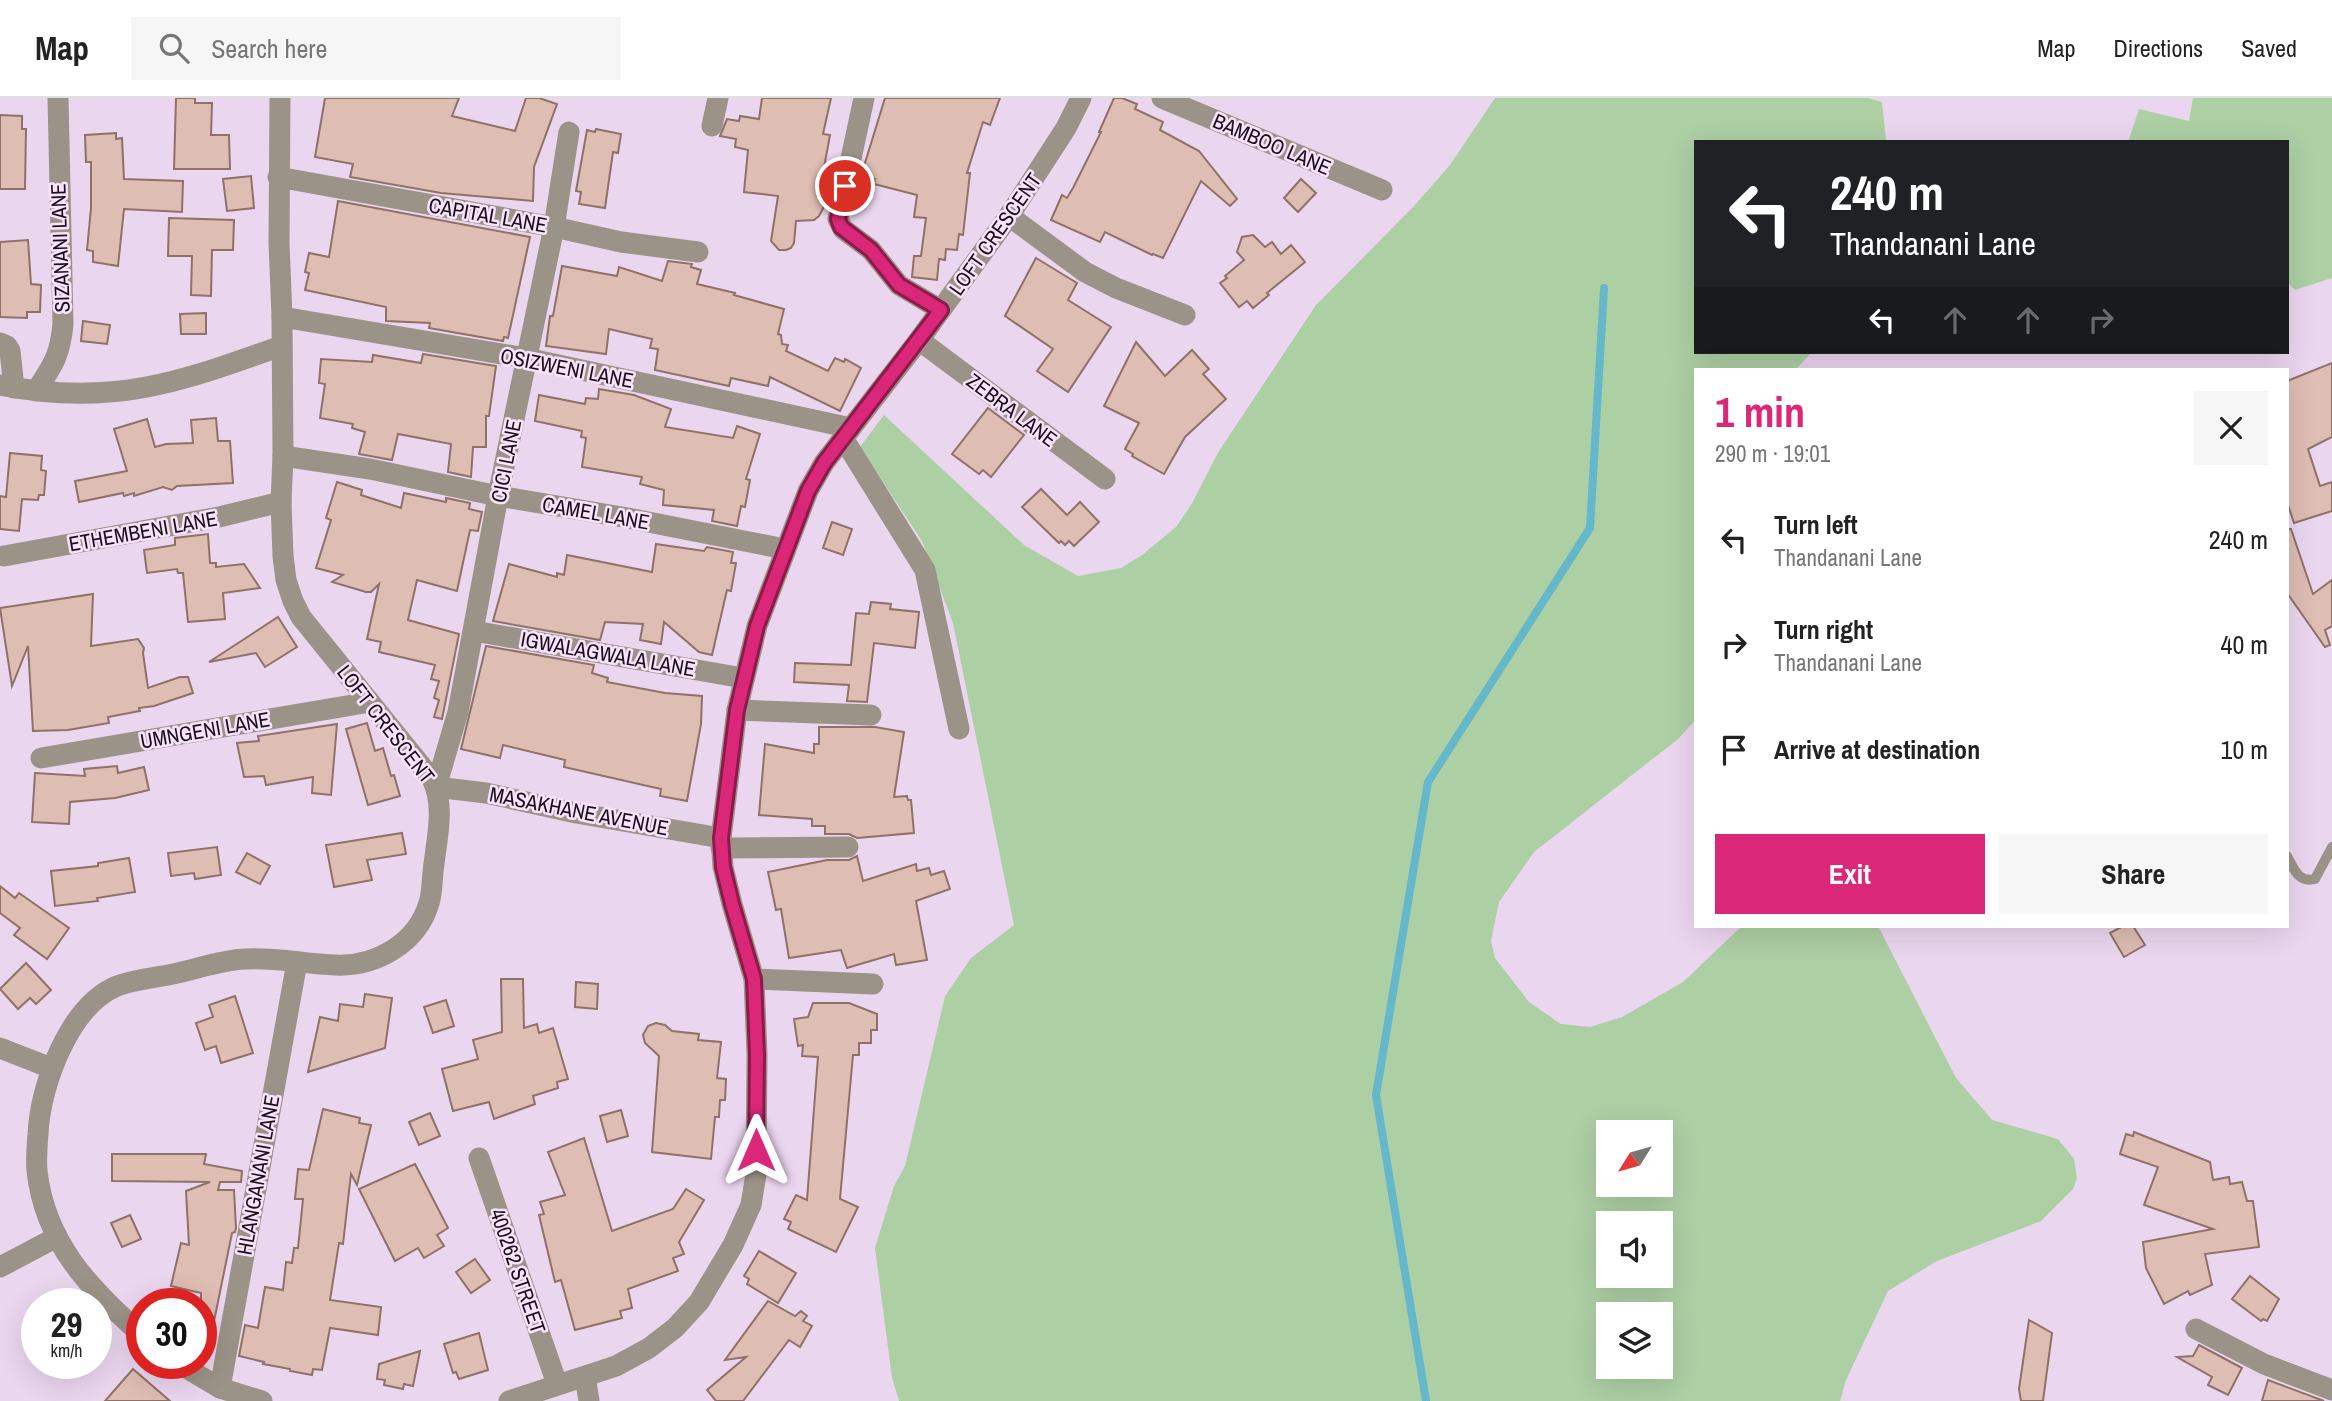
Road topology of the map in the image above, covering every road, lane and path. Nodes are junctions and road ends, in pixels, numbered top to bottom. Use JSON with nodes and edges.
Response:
{"nodes":[{"id":1,"x":58,"y":98,"type":"edge"},
{"id":2,"x":279,"y":98,"type":"edge"},
{"id":3,"x":718,"y":98,"type":"edge"},
{"id":4,"x":863,"y":98,"type":"edge"},
{"id":5,"x":1080,"y":98,"type":"edge"},
{"id":6,"x":1162,"y":98,"type":"edge"},
{"id":7,"x":712,"y":126,"type":"dead end"},
{"id":8,"x":569,"y":132,"type":"dead end"},
{"id":9,"x":278,"y":177,"type":"junction"},
{"id":10,"x":1382,"y":190,"type":"dead end"},
{"id":11,"x":1009,"y":216,"type":"junction"},
{"id":12,"x":554,"y":227,"type":"junction"},
{"id":13,"x":698,"y":252,"type":"dead end"},
{"id":14,"x":941,"y":310,"type":"junction"},
{"id":15,"x":1185,"y":315,"type":"dead end"},
{"id":16,"x":282,"y":317,"type":"junction"},
{"id":17,"x":919,"y":340,"type":"junction"},
{"id":18,"x":0,"y":343,"type":"edge"},
{"id":19,"x":281,"y":346,"type":"junction"},
{"id":20,"x":526,"y":358,"type":"junction"},
{"id":21,"x":7,"y":387,"type":"edge"},
{"id":22,"x":37,"y":391,"type":"junction"},
{"id":23,"x":847,"y":433,"type":"junction"},
{"id":24,"x":283,"y":456,"type":"junction"},
{"id":25,"x":1105,"y":480,"type":"dead end"},
{"id":26,"x":498,"y":496,"type":"junction"},
{"id":27,"x":281,"y":502,"type":"junction"},
{"id":28,"x":785,"y":549,"type":"junction"},
{"id":29,"x":4,"y":556,"type":"dead end"},
{"id":30,"x":474,"y":631,"type":"junction"},
{"id":31,"x":743,"y":678,"type":"junction"},
{"id":32,"x":370,"y":702,"type":"junction"},
{"id":33,"x":737,"y":710,"type":"junction"},
{"id":34,"x":871,"y":715,"type":"dead end"},
{"id":35,"x":959,"y":729,"type":"dead end"},
{"id":36,"x":41,"y":758,"type":"dead end"},
{"id":37,"x":436,"y":788,"type":"junction"},
{"id":38,"x":721,"y":843,"type":"junction"},
{"id":39,"x":848,"y":847,"type":"dead end"},
{"id":40,"x":2332,"y":847,"type":"edge"},
{"id":41,"x":2289,"y":860,"type":"edge"},
{"id":42,"x":297,"y":962,"type":"junction"},
{"id":43,"x":754,"y":979,"type":"junction"},
{"id":44,"x":873,"y":984,"type":"dead end"},
{"id":45,"x":0,"y":1048,"type":"edge"},
{"id":46,"x":51,"y":1068,"type":"junction"},
{"id":47,"x":479,"y":1158,"type":"dead end"},
{"id":48,"x":55,"y":1238,"type":"junction"},
{"id":49,"x":0,"y":1267,"type":"edge"},
{"id":50,"x":126,"y":1321,"type":"edge"},
{"id":51,"x":2196,"y":1329,"type":"dead end"},
{"id":52,"x":585,"y":1376,"type":"junction"},
{"id":53,"x":205,"y":1379,"type":"edge"},
{"id":54,"x":557,"y":1384,"type":"junction"},
{"id":55,"x":220,"y":1388,"type":"junction"},
{"id":56,"x":2332,"y":1390,"type":"edge"},
{"id":57,"x":262,"y":1401,"type":"edge"},
{"id":58,"x":509,"y":1401,"type":"edge"},
{"id":59,"x":589,"y":1401,"type":"edge"}],
"edges":[{"from":1,"to":22,"type":"street","name":"SIZANANI LANE"},
{"from":2,"to":9,"type":"street","name":"LOFT CRESCENT"},
{"from":3,"to":7,"type":"street"},
{"from":4,"to":14,"type":"street"},
{"from":5,"to":11,"type":"street","name":"LOFT CRESCENT"},
{"from":6,"to":10,"type":"street","name":"BAMBOO LANE"},
{"from":8,"to":12,"type":"street","name":"CICI LANE"},
{"from":9,"to":12,"type":"street","name":"CAPITAL LANE"},
{"from":9,"to":16,"type":"street","name":"LOFT CRESCENT"},
{"from":11,"to":14,"type":"street","name":"LOFT CRESCENT"},
{"from":11,"to":15,"type":"street"},
{"from":12,"to":13,"type":"street","name":"CAPITAL LANE"},
{"from":12,"to":20,"type":"street","name":"CICI LANE"},
{"from":14,"to":17,"type":"street","name":"LOFT CRESCENT"},
{"from":16,"to":19,"type":"street","name":"LOFT CRESCENT"},
{"from":16,"to":20,"type":"street","name":"OSIZWENI LANE"},
{"from":17,"to":23,"type":"street","name":"LOFT CRESCENT"},
{"from":17,"to":25,"type":"street","name":"ZEBRA LANE"},
{"from":18,"to":21,"type":"street"},
{"from":19,"to":22,"type":"street"},
{"from":19,"to":24,"type":"street","name":"LOFT CRESCENT"},
{"from":20,"to":23,"type":"street","name":"OSIZWENI LANE"},
{"from":20,"to":26,"type":"street","name":"CICI LANE"},
{"from":21,"to":22,"type":"street"},
{"from":23,"to":28,"type":"street","name":"LOFT CRESCENT"},
{"from":23,"to":35,"type":"street"},
{"from":24,"to":26,"type":"street","name":"CAMEL LANE"},
{"from":24,"to":27,"type":"street","name":"LOFT CRESCENT"},
{"from":26,"to":28,"type":"street","name":"CAMEL LANE"},
{"from":26,"to":30,"type":"street","name":"CICI LANE"},
{"from":27,"to":29,"type":"street","name":"ETHEMBENI LANE"},
{"from":27,"to":32,"type":"street","name":"LOFT CRESCENT"},
{"from":28,"to":31,"type":"street","name":"LOFT CRESCENT"},
{"from":30,"to":31,"type":"street","name":"IGWALAGWALA LANE"},
{"from":30,"to":37,"type":"street","name":"CICI LANE"},
{"from":31,"to":33,"type":"street","name":"LOFT CRESCENT"},
{"from":32,"to":36,"type":"street","name":"UMNGENI LANE"},
{"from":32,"to":37,"type":"street","name":"LOFT CRESCENT"},
{"from":33,"to":34,"type":"street"},
{"from":33,"to":38,"type":"street","name":"LOFT CRESCENT"},
{"from":37,"to":38,"type":"street","name":"MASAKHANE AVENUE"},
{"from":37,"to":42,"type":"street","name":"LOFT CRESCENT"},
{"from":38,"to":39,"type":"street","name":"MASAKHANE AVENUE"},
{"from":38,"to":43,"type":"street","name":"LOFT CRESCENT"},
{"from":40,"to":41,"type":"lane"},
{"from":42,"to":46,"type":"street","name":"LOFT CRESCENT"},
{"from":42,"to":55,"type":"street","name":"HLANGANANI LANE"},
{"from":43,"to":44,"type":"street"},
{"from":43,"to":52,"type":"street","name":"LOFT CRESCENT"},
{"from":45,"to":46,"type":"street"},
{"from":46,"to":48,"type":"street","name":"LOFT CRESCENT"},
{"from":47,"to":54,"type":"street","name":"400262 STREET"},
{"from":48,"to":49,"type":"street"},
{"from":48,"to":50,"type":"street","name":"LOFT CRESCENT"},
{"from":51,"to":56,"type":"street"},
{"from":52,"to":54,"type":"street","name":"LOFT CRESCENT"},
{"from":52,"to":59,"type":"street"},
{"from":53,"to":55,"type":"street"},
{"from":54,"to":58,"type":"street","name":"LOFT CRESCENT"},
{"from":55,"to":57,"type":"street"}]}
